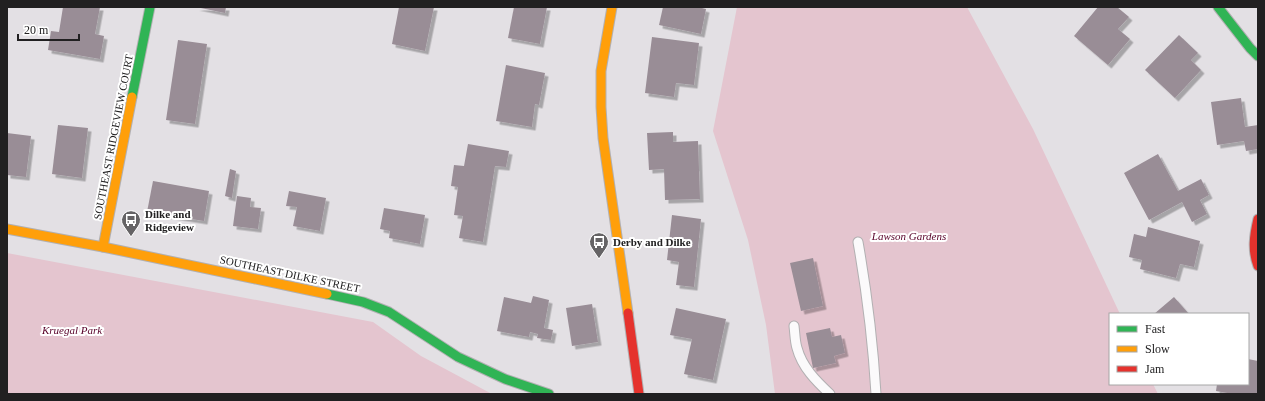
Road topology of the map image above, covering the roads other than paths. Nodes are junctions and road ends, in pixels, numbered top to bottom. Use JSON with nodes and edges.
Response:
{"nodes":[{"id":1,"x":150,"y":7,"type":"edge"},
{"id":2,"x":612,"y":7,"type":"edge"},
{"id":3,"x":1218,"y":7,"type":"edge"},
{"id":4,"x":1258,"y":56,"type":"edge"},
{"id":5,"x":1258,"y":219,"type":"edge"},
{"id":6,"x":7,"y":229,"type":"edge"},
{"id":7,"x":858,"y":242,"type":"dead end"},
{"id":8,"x":103,"y":247,"type":"junction"},
{"id":9,"x":1258,"y":266,"type":"edge"},
{"id":10,"x":794,"y":326,"type":"dead end"},
{"id":11,"x":549,"y":394,"type":"edge"},
{"id":12,"x":639,"y":394,"type":"edge"},
{"id":13,"x":830,"y":394,"type":"edge"},
{"id":14,"x":876,"y":394,"type":"edge"}],
"edges":[{"from":1,"to":8,"type":"street","name":"SOUTHEAST RIDGEVIEW COURT"},
{"from":2,"to":12,"type":"street"},
{"from":3,"to":4,"type":"street"},
{"from":5,"to":9,"type":"street"},
{"from":6,"to":8,"type":"street","name":"SOUTHEAST DILKE STREET"},
{"from":7,"to":14,"type":"lane"},
{"from":8,"to":11,"type":"street","name":"SOUTHEAST DILKE STREET"},
{"from":10,"to":13,"type":"lane"}]}
